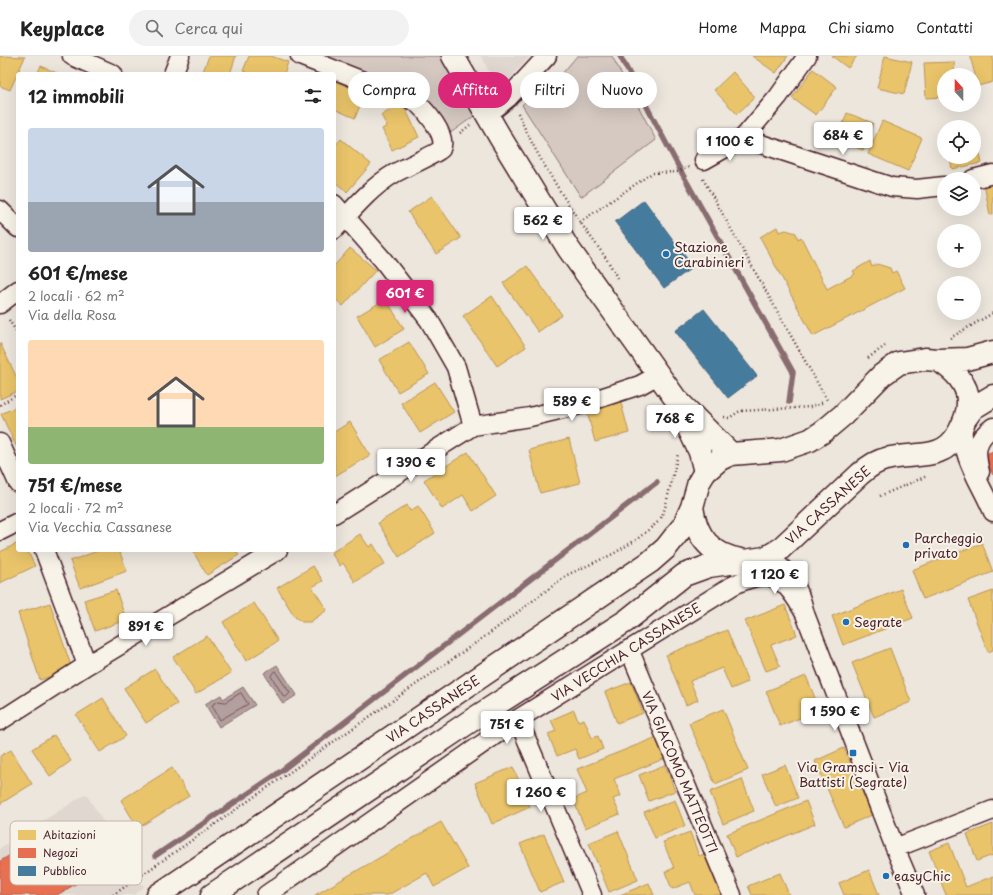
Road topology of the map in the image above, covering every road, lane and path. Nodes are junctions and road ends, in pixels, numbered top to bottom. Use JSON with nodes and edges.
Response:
{"nodes":[{"id":1,"x":72,"y":56,"type":"edge"},
{"id":2,"x":180,"y":56,"type":"edge"},
{"id":3,"x":300,"y":56,"type":"edge"},
{"id":4,"x":453,"y":56,"type":"edge"},
{"id":5,"x":547,"y":56,"type":"edge"},
{"id":6,"x":807,"y":56,"type":"edge"},
{"id":7,"x":108,"y":72,"type":"edge"},
{"id":8,"x":174,"y":72,"type":"edge"},
{"id":9,"x":517,"y":111,"type":"dead end"},
{"id":10,"x":487,"y":115,"type":"junction"},
{"id":11,"x":743,"y":138,"type":"junction"},
{"id":12,"x":696,"y":163,"type":"joint"},
{"id":13,"x":993,"y":174,"type":"edge"},
{"id":14,"x":981,"y":177,"type":"edge"},
{"id":15,"x":703,"y":178,"type":"dead end"},
{"id":16,"x":937,"y":187,"type":"edge"},
{"id":17,"x":0,"y":210,"type":"edge"},
{"id":18,"x":338,"y":217,"type":"edge"},
{"id":19,"x":580,"y":222,"type":"junction"},
{"id":20,"x":16,"y":226,"type":"edge"},
{"id":21,"x":620,"y":285,"type":"dead end"},
{"id":22,"x":16,"y":292,"type":"edge"},
{"id":23,"x":0,"y":304,"type":"edge"},
{"id":24,"x":993,"y":313,"type":"edge"},
{"id":25,"x":947,"y":340,"type":"dead end"},
{"id":26,"x":890,"y":343,"type":"dead end"},
{"id":27,"x":993,"y":352,"type":"edge"},
{"id":28,"x":866,"y":360,"type":"dead end"},
{"id":29,"x":938,"y":360,"type":"junction"},
{"id":30,"x":658,"y":375,"type":"junction"},
{"id":31,"x":833,"y":394,"type":"dead end"},
{"id":32,"x":16,"y":395,"type":"edge"},
{"id":33,"x":993,"y":396,"type":"edge"},
{"id":34,"x":675,"y":398,"type":"junction"},
{"id":35,"x":827,"y":400,"type":"junction"},
{"id":36,"x":0,"y":405,"type":"edge"},
{"id":37,"x":722,"y":416,"type":"dead end"},
{"id":38,"x":964,"y":422,"type":"junction"},
{"id":39,"x":473,"y":426,"type":"junction"},
{"id":40,"x":993,"y":427,"type":"edge"},
{"id":41,"x":0,"y":443,"type":"edge"},
{"id":42,"x":679,"y":446,"type":"dead end"},
{"id":43,"x":731,"y":454,"type":"junction"},
{"id":44,"x":704,"y":472,"type":"junction"},
{"id":45,"x":930,"y":475,"type":"dead end"},
{"id":46,"x":16,"y":479,"type":"edge"},
{"id":47,"x":880,"y":496,"type":"dead end"},
{"id":48,"x":991,"y":506,"type":"edge"},
{"id":49,"x":692,"y":507,"type":"junction"},
{"id":50,"x":336,"y":513,"type":"edge"},
{"id":51,"x":16,"y":523,"type":"edge"},
{"id":52,"x":0,"y":531,"type":"edge"},
{"id":53,"x":45,"y":552,"type":"edge"},
{"id":54,"x":270,"y":552,"type":"edge"},
{"id":55,"x":757,"y":560,"type":"junction"},
{"id":56,"x":805,"y":614,"type":"junction"},
{"id":57,"x":629,"y":649,"type":"junction"},
{"id":58,"x":87,"y":665,"type":"junction"},
{"id":59,"x":518,"y":719,"type":"junction"},
{"id":60,"x":0,"y":721,"type":"edge"},
{"id":61,"x":993,"y":810,"type":"edge"},
{"id":62,"x":895,"y":848,"type":"junction"},
{"id":63,"x":142,"y":875,"type":"edge"},
{"id":64,"x":127,"y":885,"type":"edge"},
{"id":65,"x":113,"y":895,"type":"edge"},
{"id":66,"x":158,"y":895,"type":"edge"},
{"id":67,"x":212,"y":895,"type":"edge"},
{"id":68,"x":266,"y":895,"type":"edge"},
{"id":69,"x":592,"y":895,"type":"edge"},
{"id":70,"x":732,"y":895,"type":"edge"},
{"id":71,"x":915,"y":895,"type":"edge"}],
"edges":[{"from":1,"to":7,"type":"street"},
{"from":2,"to":8,"type":"street"},
{"from":3,"to":18,"type":"street"},
{"from":4,"to":10,"type":"main road"},
{"from":5,"to":10,"type":"street"},
{"from":6,"to":11,"type":"street"},
{"from":9,"to":19,"type":"path"},
{"from":10,"to":30,"type":"main road"},
{"from":11,"to":12,"type":"street"},
{"from":11,"to":16,"type":"street"},
{"from":12,"to":19,"type":"path"},
{"from":13,"to":14,"type":"street"},
{"from":15,"to":35,"type":"path"},
{"from":17,"to":20,"type":"street"},
{"from":18,"to":39,"type":"street"},
{"from":19,"to":21,"type":"path"},
{"from":22,"to":23,"type":"street"},
{"from":24,"to":25,"type":"path"},
{"from":26,"to":28,"type":"path"},
{"from":27,"to":29,"type":"main road","name":"VIA CASSANESE"},
{"from":29,"to":38,"type":"main road","name":"VIA CASSANESE"},
{"from":29,"to":43,"type":"main road","name":"VIA CASSANESE"},
{"from":30,"to":34,"type":"main road"},
{"from":30,"to":39,"type":"street"},
{"from":31,"to":35,"type":"path"},
{"from":32,"to":36,"type":"path"},
{"from":33,"to":38,"type":"main road","name":"VIA CASSANESE"},
{"from":34,"to":43,"type":"main road"},
{"from":34,"to":44,"type":"main road"},
{"from":35,"to":37,"type":"path"},
{"from":38,"to":48,"type":"street"},
{"from":38,"to":55,"type":"main road","name":"VIA CASSANESE"},
{"from":39,"to":50,"type":"street"},
{"from":40,"to":48,"type":"street"},
{"from":41,"to":46,"type":"street"},
{"from":42,"to":63,"type":"path"},
{"from":43,"to":44,"type":"main road","name":"VIA CASSANESE"},
{"from":44,"to":49,"type":"main road","name":"VIA CASSANESE"},
{"from":45,"to":47,"type":"path"},
{"from":49,"to":55,"type":"main road"},
{"from":49,"to":66,"type":"main road","name":"VIA CASSANESE"},
{"from":51,"to":52,"type":"street"},
{"from":53,"to":58,"type":"street"},
{"from":54,"to":58,"type":"street"},
{"from":55,"to":56,"type":"street"},
{"from":55,"to":67,"type":"main road","name":"VIA CASSANESE"},
{"from":56,"to":57,"type":"street","name":"VIA VECCHIA CASSANESE"},
{"from":56,"to":62,"type":"street"},
{"from":57,"to":59,"type":"street","name":"VIA VECCHIA CASSANESE"},
{"from":57,"to":70,"type":"street","name":"VIA GIACOMO MATTEOTTI"},
{"from":58,"to":60,"type":"street"},
{"from":59,"to":68,"type":"street","name":"VIA VECCHIA CASSANESE"},
{"from":59,"to":69,"type":"street"},
{"from":61,"to":62,"type":"street"},
{"from":62,"to":71,"type":"street"},
{"from":64,"to":65,"type":"path"}]}
